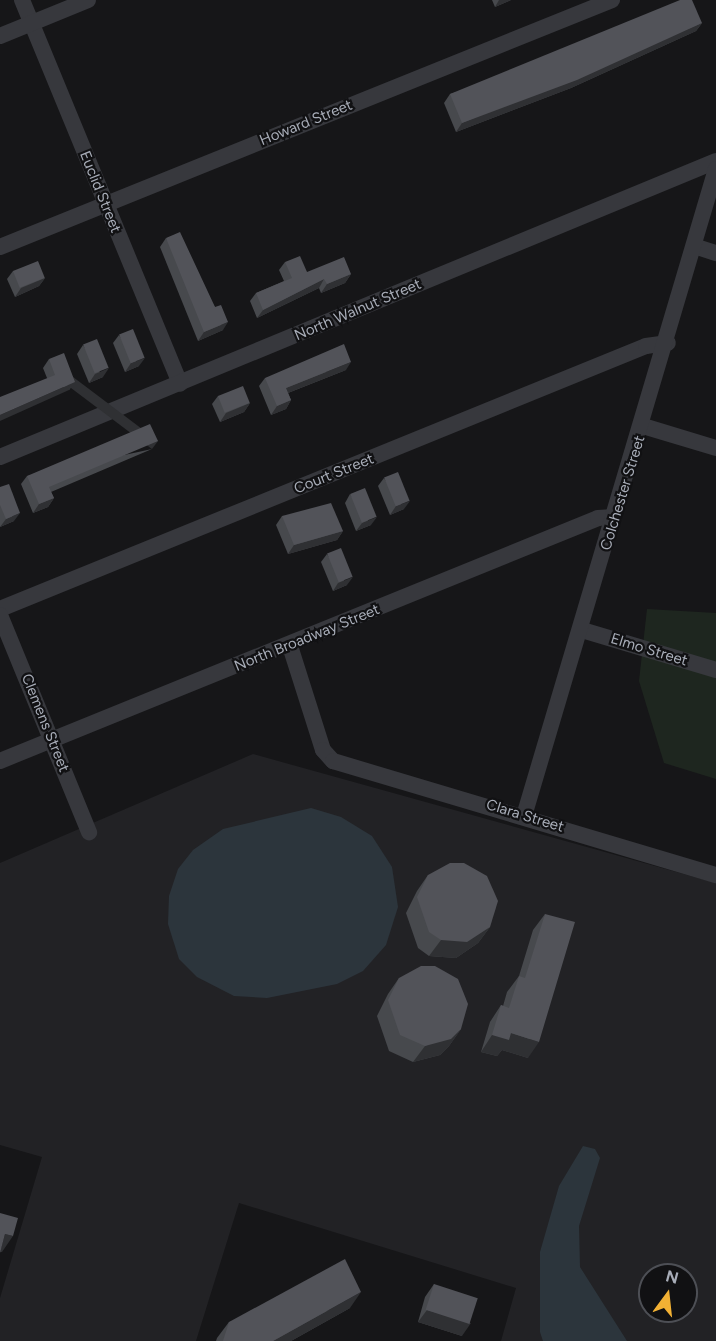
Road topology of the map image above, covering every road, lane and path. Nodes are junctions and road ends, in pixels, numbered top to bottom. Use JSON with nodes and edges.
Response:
{"nodes":[{"id":1,"x":22,"y":0,"type":"edge"},
{"id":2,"x":88,"y":0,"type":"edge"},
{"id":3,"x":612,"y":0,"type":"edge"},
{"id":4,"x":32,"y":23,"type":"junction"},
{"id":5,"x":0,"y":36,"type":"edge"},
{"id":6,"x":716,"y":161,"type":"edge"},
{"id":7,"x":716,"y":169,"type":"edge"},
{"id":8,"x":105,"y":204,"type":"junction"},
{"id":9,"x":0,"y":247,"type":"edge"},
{"id":10,"x":697,"y":247,"type":"junction"},
{"id":11,"x":716,"y":253,"type":"edge"},
{"id":12,"x":668,"y":343,"type":"junction"},
{"id":13,"x":180,"y":384,"type":"junction"},
{"id":14,"x":643,"y":426,"type":"junction"},
{"id":15,"x":716,"y":448,"type":"edge"},
{"id":16,"x":0,"y":457,"type":"edge"},
{"id":17,"x":614,"y":517,"type":"junction"},
{"id":18,"x":0,"y":609,"type":"edge"},
{"id":19,"x":0,"y":615,"type":"edge"},
{"id":20,"x":582,"y":630,"type":"junction"},
{"id":21,"x":290,"y":646,"type":"junction"},
{"id":22,"x":716,"y":670,"type":"edge"},
{"id":23,"x":52,"y":740,"type":"junction"},
{"id":24,"x":0,"y":761,"type":"edge"},
{"id":25,"x":524,"y":816,"type":"junction"},
{"id":26,"x":89,"y":832,"type":"dead end"},
{"id":27,"x":716,"y":875,"type":"edge"}],
"edges":[{"from":1,"to":4,"type":"street","name":"Euclid Street"},
{"from":2,"to":4,"type":"street"},
{"from":3,"to":8,"type":"street","name":"Howard Street"},
{"from":4,"to":5,"type":"street"},
{"from":4,"to":8,"type":"street","name":"Euclid Street"},
{"from":6,"to":13,"type":"street","name":"North Walnut Street"},
{"from":7,"to":10,"type":"street","name":"Colchester Street"},
{"from":8,"to":9,"type":"street","name":"Howard Street"},
{"from":8,"to":13,"type":"street","name":"Euclid Street"},
{"from":10,"to":11,"type":"street"},
{"from":10,"to":12,"type":"street","name":"Colchester Street"},
{"from":12,"to":14,"type":"street","name":"Colchester Street"},
{"from":12,"to":18,"type":"street","name":"Court Street"},
{"from":13,"to":16,"type":"street","name":"North Walnut Street"},
{"from":14,"to":15,"type":"street"},
{"from":14,"to":17,"type":"street","name":"Colchester Street"},
{"from":17,"to":20,"type":"street","name":"Colchester Street"},
{"from":17,"to":21,"type":"street","name":"North Broadway Street"},
{"from":19,"to":23,"type":"street","name":"Clemens Street"},
{"from":20,"to":22,"type":"street","name":"Elmo Street"},
{"from":20,"to":25,"type":"street","name":"Colchester Street"},
{"from":21,"to":23,"type":"street","name":"North Broadway Street"},
{"from":21,"to":25,"type":"street","name":"Clara Street"},
{"from":23,"to":24,"type":"street","name":"North Broadway Street"},
{"from":23,"to":26,"type":"street","name":"Clemens Street"},
{"from":25,"to":27,"type":"street","name":"Clara Street"}]}
